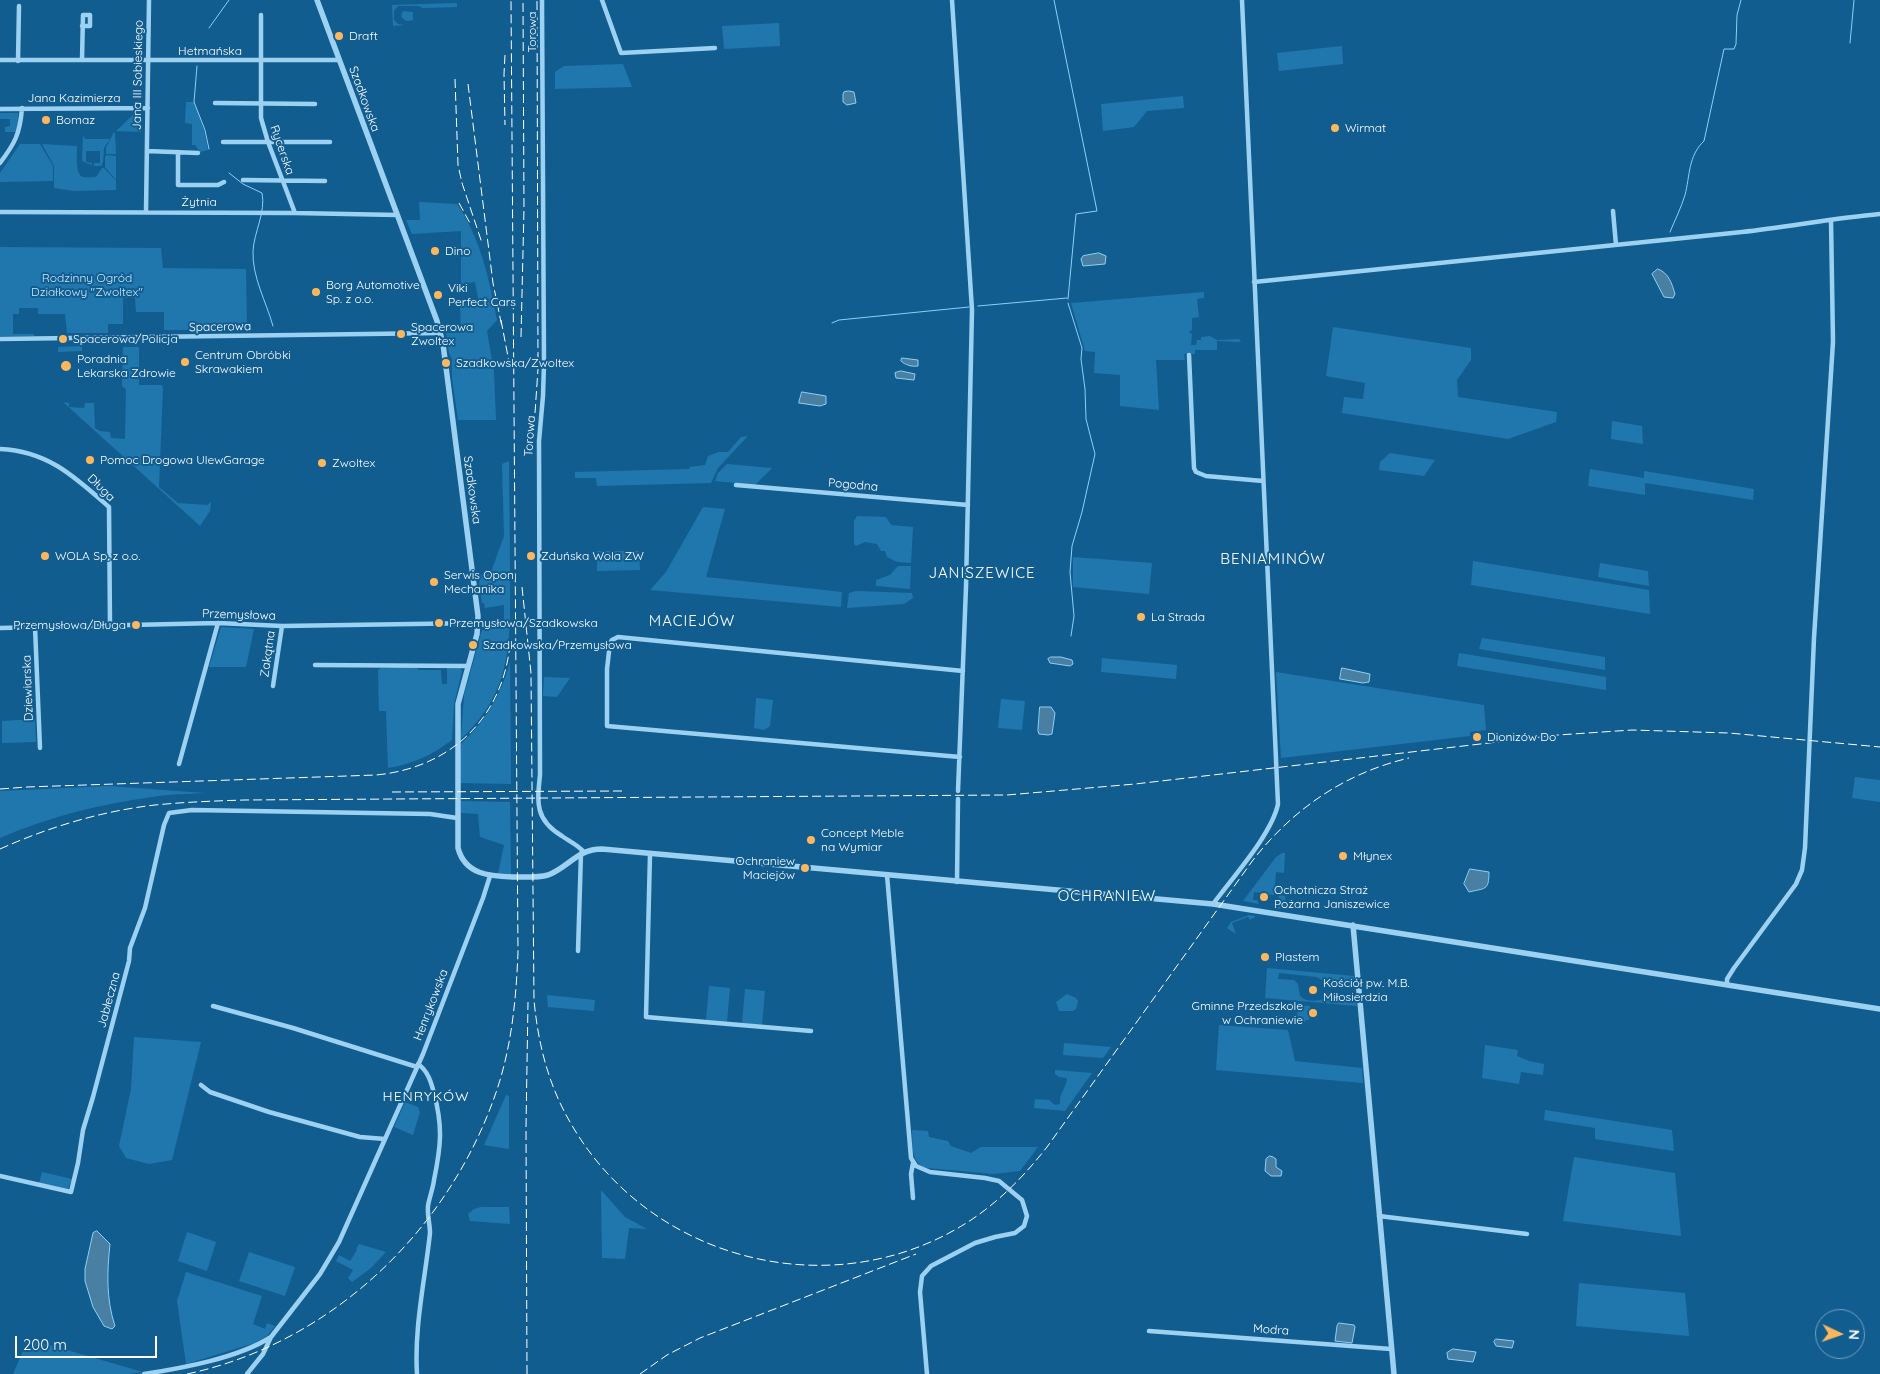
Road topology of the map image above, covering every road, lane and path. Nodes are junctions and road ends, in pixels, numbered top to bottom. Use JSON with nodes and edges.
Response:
{"nodes":[{"id":1,"x":149,"y":0,"type":"edge"},
{"id":2,"x":317,"y":0,"type":"edge"},
{"id":3,"x":542,"y":0,"type":"edge"},
{"id":4,"x":602,"y":0,"type":"edge"},
{"id":5,"x":952,"y":0,"type":"edge"},
{"id":6,"x":1242,"y":0,"type":"edge"},
{"id":7,"x":19,"y":6,"type":"dead end"},
{"id":8,"x":261,"y":15,"type":"dead end"},
{"id":9,"x":82,"y":26,"type":"dead end"},
{"id":10,"x":715,"y":48,"type":"dead end"},
{"id":11,"x":0,"y":60,"type":"edge"},
{"id":12,"x":82,"y":60,"type":"junction"},
{"id":13,"x":339,"y":60,"type":"junction"},
{"id":14,"x":18,"y":61,"type":"junction"},
{"id":15,"x":148,"y":61,"type":"junction"},
{"id":16,"x":260,"y":61,"type":"junction"},
{"id":17,"x":215,"y":103,"type":"dead end"},
{"id":18,"x":261,"y":104,"type":"junction"},
{"id":19,"x":315,"y":104,"type":"dead end"},
{"id":20,"x":22,"y":108,"type":"junction"},
{"id":21,"x":148,"y":108,"type":"junction"},
{"id":22,"x":0,"y":109,"type":"edge"},
{"id":23,"x":223,"y":142,"type":"dead end"},
{"id":24,"x":268,"y":142,"type":"junction"},
{"id":25,"x":330,"y":142,"type":"dead end"},
{"id":26,"x":147,"y":151,"type":"junction"},
{"id":27,"x":178,"y":152,"type":"junction"},
{"id":28,"x":198,"y":153,"type":"dead end"},
{"id":29,"x":0,"y":163,"type":"edge"},
{"id":30,"x":243,"y":180,"type":"dead end"},
{"id":31,"x":282,"y":180,"type":"junction"},
{"id":32,"x":325,"y":181,"type":"dead end"},
{"id":33,"x":224,"y":182,"type":"dead end"},
{"id":34,"x":1613,"y":211,"type":"dead end"},
{"id":35,"x":0,"y":212,"type":"edge"},
{"id":36,"x":146,"y":212,"type":"junction"},
{"id":37,"x":295,"y":212,"type":"junction"},
{"id":38,"x":1880,"y":214,"type":"edge"},
{"id":39,"x":397,"y":215,"type":"junction"},
{"id":40,"x":1831,"y":220,"type":"junction"},
{"id":41,"x":1616,"y":245,"type":"junction"},
{"id":42,"x":1254,"y":282,"type":"junction"},
{"id":43,"x":440,"y":333,"type":"junction"},
{"id":44,"x":0,"y":340,"type":"edge"},
{"id":45,"x":1189,"y":355,"type":"dead end"},
{"id":46,"x":0,"y":450,"type":"edge"},
{"id":47,"x":1263,"y":481,"type":"junction"},
{"id":48,"x":736,"y":485,"type":"dead end"},
{"id":49,"x":968,"y":505,"type":"junction"},
{"id":50,"x":218,"y":623,"type":"junction"},
{"id":51,"x":478,"y":623,"type":"junction"},
{"id":52,"x":110,"y":625,"type":"junction"},
{"id":53,"x":282,"y":626,"type":"junction"},
{"id":54,"x":35,"y":627,"type":"junction"},
{"id":55,"x":0,"y":628,"type":"edge"},
{"id":56,"x":315,"y":665,"type":"dead end"},
{"id":57,"x":468,"y":666,"type":"junction"},
{"id":58,"x":963,"y":671,"type":"junction"},
{"id":59,"x":273,"y":686,"type":"dead end"},
{"id":60,"x":40,"y":748,"type":"dead end"},
{"id":61,"x":960,"y":757,"type":"junction"},
{"id":62,"x":179,"y":764,"type":"dead end"},
{"id":63,"x":958,"y":790,"type":"dead end"},
{"id":64,"x":958,"y":799,"type":"dead end"},
{"id":65,"x":457,"y":818,"type":"junction"},
{"id":66,"x":582,"y":852,"type":"junction"},
{"id":67,"x":650,"y":854,"type":"junction"},
{"id":68,"x":887,"y":875,"type":"junction"},
{"id":69,"x":490,"y":876,"type":"junction"},
{"id":70,"x":956,"y":882,"type":"junction"},
{"id":71,"x":1213,"y":904,"type":"junction"},
{"id":72,"x":1353,"y":925,"type":"junction"},
{"id":73,"x":578,"y":951,"type":"dead end"},
{"id":74,"x":1727,"y":985,"type":"junction"},
{"id":75,"x":214,"y":1006,"type":"dead end"},
{"id":76,"x":1880,"y":1009,"type":"edge"},
{"id":77,"x":811,"y":1031,"type":"dead end"},
{"id":78,"x":417,"y":1065,"type":"junction"},
{"id":79,"x":201,"y":1085,"type":"dead end"},
{"id":80,"x":385,"y":1139,"type":"junction"},
{"id":81,"x":913,"y":1163,"type":"junction"},
{"id":82,"x":0,"y":1176,"type":"edge"},
{"id":83,"x":912,"y":1198,"type":"dead end"},
{"id":84,"x":1379,"y":1216,"type":"junction"},
{"id":85,"x":1527,"y":1234,"type":"dead end"},
{"id":86,"x":1149,"y":1331,"type":"dead end"},
{"id":87,"x":271,"y":1337,"type":"junction"},
{"id":88,"x":1391,"y":1349,"type":"junction"},
{"id":89,"x":144,"y":1374,"type":"edge"},
{"id":90,"x":247,"y":1374,"type":"edge"},
{"id":91,"x":417,"y":1374,"type":"edge"},
{"id":92,"x":927,"y":1374,"type":"edge"},
{"id":93,"x":1394,"y":1374,"type":"edge"}],
"edges":[{"from":1,"to":15,"type":"street","name":"Jana III Sobieskiego"},
{"from":2,"to":13,"type":"street","name":"Szadkowska"},
{"from":3,"to":66,"type":"street","name":"Torowa"},
{"from":4,"to":10,"type":"street"},
{"from":5,"to":49,"type":"street"},
{"from":6,"to":42,"type":"street"},
{"from":7,"to":14,"type":"street"},
{"from":8,"to":16,"type":"street","name":"Rycerska"},
{"from":9,"to":12,"type":"street"},
{"from":11,"to":14,"type":"street","name":"Hetmańska"},
{"from":12,"to":14,"type":"street","name":"Hetmańska"},
{"from":12,"to":15,"type":"street","name":"Hetmańska"},
{"from":13,"to":16,"type":"street","name":"Hetmańska"},
{"from":13,"to":39,"type":"street","name":"Szadkowska"},
{"from":15,"to":16,"type":"street","name":"Hetmańska"},
{"from":15,"to":21,"type":"street","name":"Jana III Sobieskiego"},
{"from":16,"to":18,"type":"street","name":"Rycerska"},
{"from":17,"to":18,"type":"street"},
{"from":18,"to":19,"type":"street"},
{"from":18,"to":24,"type":"street","name":"Rycerska"},
{"from":20,"to":21,"type":"street","name":"Jana Kazimierza"},
{"from":20,"to":22,"type":"street","name":"Jana Kazimierza"},
{"from":20,"to":29,"type":"street"},
{"from":21,"to":26,"type":"street","name":"Jana III Sobieskiego"},
{"from":23,"to":24,"type":"street"},
{"from":24,"to":25,"type":"street"},
{"from":24,"to":31,"type":"street","name":"Rycerska"},
{"from":26,"to":27,"type":"street"},
{"from":26,"to":36,"type":"street","name":"Jana III Sobieskiego"},
{"from":27,"to":28,"type":"street"},
{"from":27,"to":33,"type":"street"},
{"from":30,"to":31,"type":"street"},
{"from":31,"to":32,"type":"street"},
{"from":31,"to":37,"type":"street","name":"Rycerska"},
{"from":34,"to":41,"type":"street"},
{"from":35,"to":36,"type":"street","name":"Żytnia"},
{"from":36,"to":37,"type":"street","name":"Żytnia"},
{"from":37,"to":39,"type":"street","name":"Żytnia"},
{"from":38,"to":40,"type":"street"},
{"from":39,"to":43,"type":"street","name":"Szadkowska"},
{"from":40,"to":41,"type":"street"},
{"from":40,"to":74,"type":"street"},
{"from":41,"to":42,"type":"street"},
{"from":42,"to":47,"type":"street"},
{"from":43,"to":44,"type":"street","name":"Spacerowa"},
{"from":43,"to":51,"type":"street","name":"Szadkowska"},
{"from":45,"to":47,"type":"street"},
{"from":46,"to":52,"type":"street","name":"Długa"},
{"from":47,"to":71,"type":"street"},
{"from":48,"to":49,"type":"street","name":"Pogodna"},
{"from":49,"to":58,"type":"street"},
{"from":50,"to":52,"type":"street","name":"Przemysłowa"},
{"from":50,"to":53,"type":"street","name":"Przemysłowa"},
{"from":50,"to":62,"type":"street"},
{"from":51,"to":53,"type":"street","name":"Przemysłowa"},
{"from":51,"to":57,"type":"street","name":"Szadkowska"},
{"from":52,"to":54,"type":"street","name":"Przemysłowa"},
{"from":53,"to":59,"type":"street","name":"Zakątna"},
{"from":54,"to":55,"type":"street","name":"Przemysłowa"},
{"from":54,"to":60,"type":"street","name":"Dziewiarska"},
{"from":56,"to":57,"type":"street"},
{"from":57,"to":65,"type":"street","name":"Szadkowska"},
{"from":58,"to":61,"type":"street"},
{"from":58,"to":61,"type":"street"},
{"from":61,"to":63,"type":"street"},
{"from":64,"to":70,"type":"street"},
{"from":65,"to":69,"type":"street","name":"Szadkowska"},
{"from":65,"to":82,"type":"street","name":"Jabłeczna"},
{"from":66,"to":67,"type":"street","name":"Szadkowska"},
{"from":66,"to":69,"type":"street","name":"Szadkowska"},
{"from":66,"to":73,"type":"street"},
{"from":67,"to":68,"type":"street"},
{"from":67,"to":77,"type":"street"},
{"from":68,"to":70,"type":"street"},
{"from":68,"to":81,"type":"street"},
{"from":69,"to":78,"type":"street","name":"Henrykowska"},
{"from":70,"to":71,"type":"street"},
{"from":71,"to":72,"type":"street"},
{"from":72,"to":74,"type":"street"},
{"from":72,"to":84,"type":"street"},
{"from":74,"to":76,"type":"street"},
{"from":75,"to":78,"type":"street"},
{"from":78,"to":80,"type":"street","name":"Henrykowska"},
{"from":78,"to":91,"type":"street"},
{"from":79,"to":80,"type":"street"},
{"from":80,"to":87,"type":"street","name":"Henrykowska"},
{"from":81,"to":83,"type":"street"},
{"from":81,"to":92,"type":"street"},
{"from":84,"to":85,"type":"street"},
{"from":84,"to":88,"type":"street"},
{"from":86,"to":88,"type":"street","name":"Modra"},
{"from":87,"to":89,"type":"street"},
{"from":87,"to":90,"type":"street","name":"Henrykowska"},
{"from":88,"to":93,"type":"street"}]}
